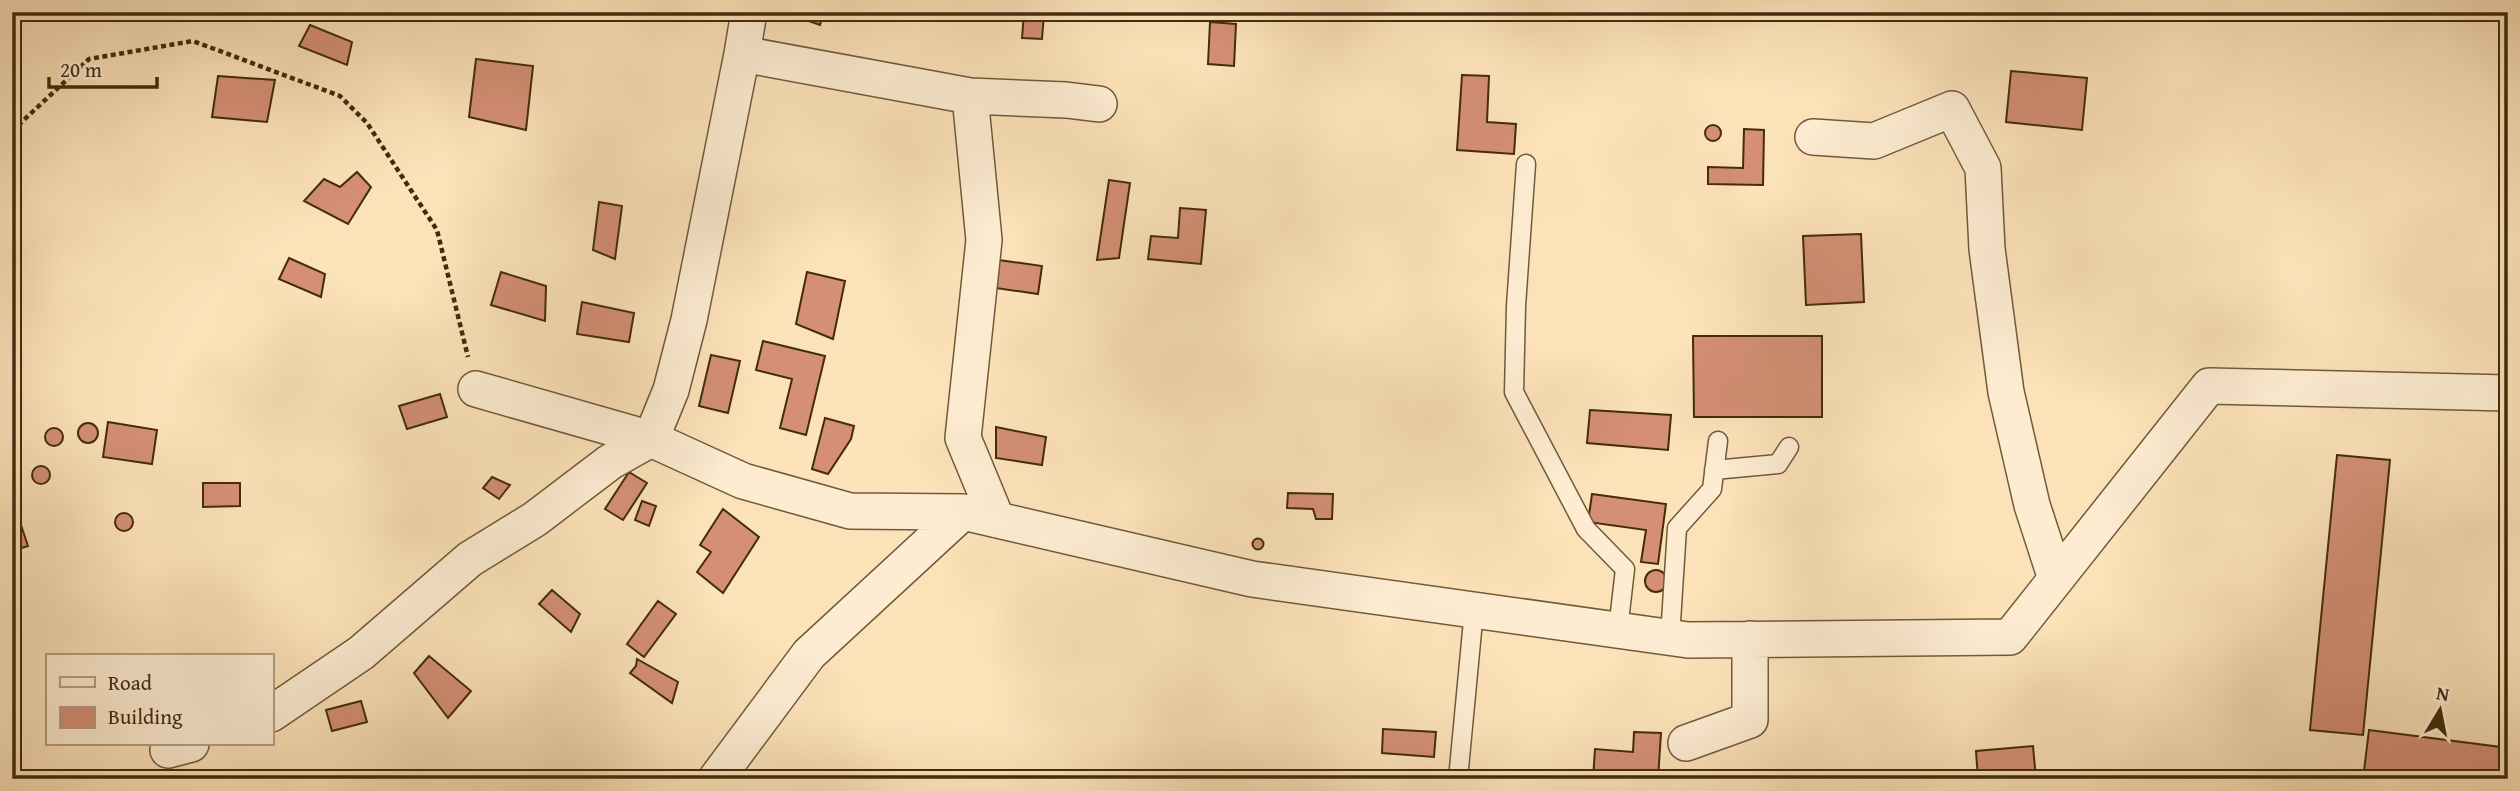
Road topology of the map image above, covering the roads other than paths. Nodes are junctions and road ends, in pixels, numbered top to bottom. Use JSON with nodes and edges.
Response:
{"nodes":[{"id":1,"x":750,"y":12,"type":"edge"},
{"id":2,"x":742,"y":54,"type":"junction"},
{"id":3,"x":970,"y":96,"type":"junction"},
{"id":4,"x":1099,"y":104,"type":"dead end"},
{"id":5,"x":1813,"y":137,"type":"dead end"},
{"id":6,"x":1526,"y":164,"type":"dead end"},
{"id":7,"x":476,"y":390,"type":"road end"},
{"id":8,"x":2508,"y":393,"type":"edge"},
{"id":9,"x":651,"y":439,"type":"junction"},
{"id":10,"x":1718,"y":441,"type":"dead end"},
{"id":11,"x":1789,"y":447,"type":"dead end"},
{"id":12,"x":1714,"y":470,"type":"junction"},
{"id":13,"x":962,"y":512,"type":"junction"},
{"id":14,"x":997,"y":520,"type":"junction"},
{"id":15,"x":2056,"y":579,"type":"junction"},
{"id":16,"x":1474,"y":610,"type":"junction"},
{"id":17,"x":1618,"y":630,"type":"junction"},
{"id":18,"x":1670,"y":637,"type":"junction"},
{"id":19,"x":1750,"y":639,"type":"junction"},
{"id":20,"x":273,"y":713,"type":"edge"},
{"id":21,"x":1686,"y":743,"type":"dead end"},
{"id":22,"x":716,"y":779,"type":"edge"},
{"id":23,"x":1458,"y":779,"type":"edge"}],
"edges":[{"from":1,"to":2,"type":"street"},
{"from":2,"to":3,"type":"street"},
{"from":2,"to":9,"type":"street"},
{"from":3,"to":4,"type":"street"},
{"from":3,"to":14,"type":"street"},
{"from":5,"to":15,"type":"street"},
{"from":6,"to":17,"type":"lane"},
{"from":7,"to":9,"type":"street"},
{"from":8,"to":15,"type":"street"},
{"from":9,"to":13,"type":"street"},
{"from":9,"to":20,"type":"street"},
{"from":10,"to":12,"type":"lane"},
{"from":11,"to":12,"type":"lane"},
{"from":12,"to":18,"type":"lane"},
{"from":13,"to":14,"type":"street"},
{"from":13,"to":22,"type":"street"},
{"from":14,"to":16,"type":"street"},
{"from":15,"to":19,"type":"street"},
{"from":16,"to":17,"type":"street"},
{"from":16,"to":23,"type":"lane"},
{"from":17,"to":18,"type":"street"},
{"from":18,"to":19,"type":"street"},
{"from":19,"to":21,"type":"street"}]}
